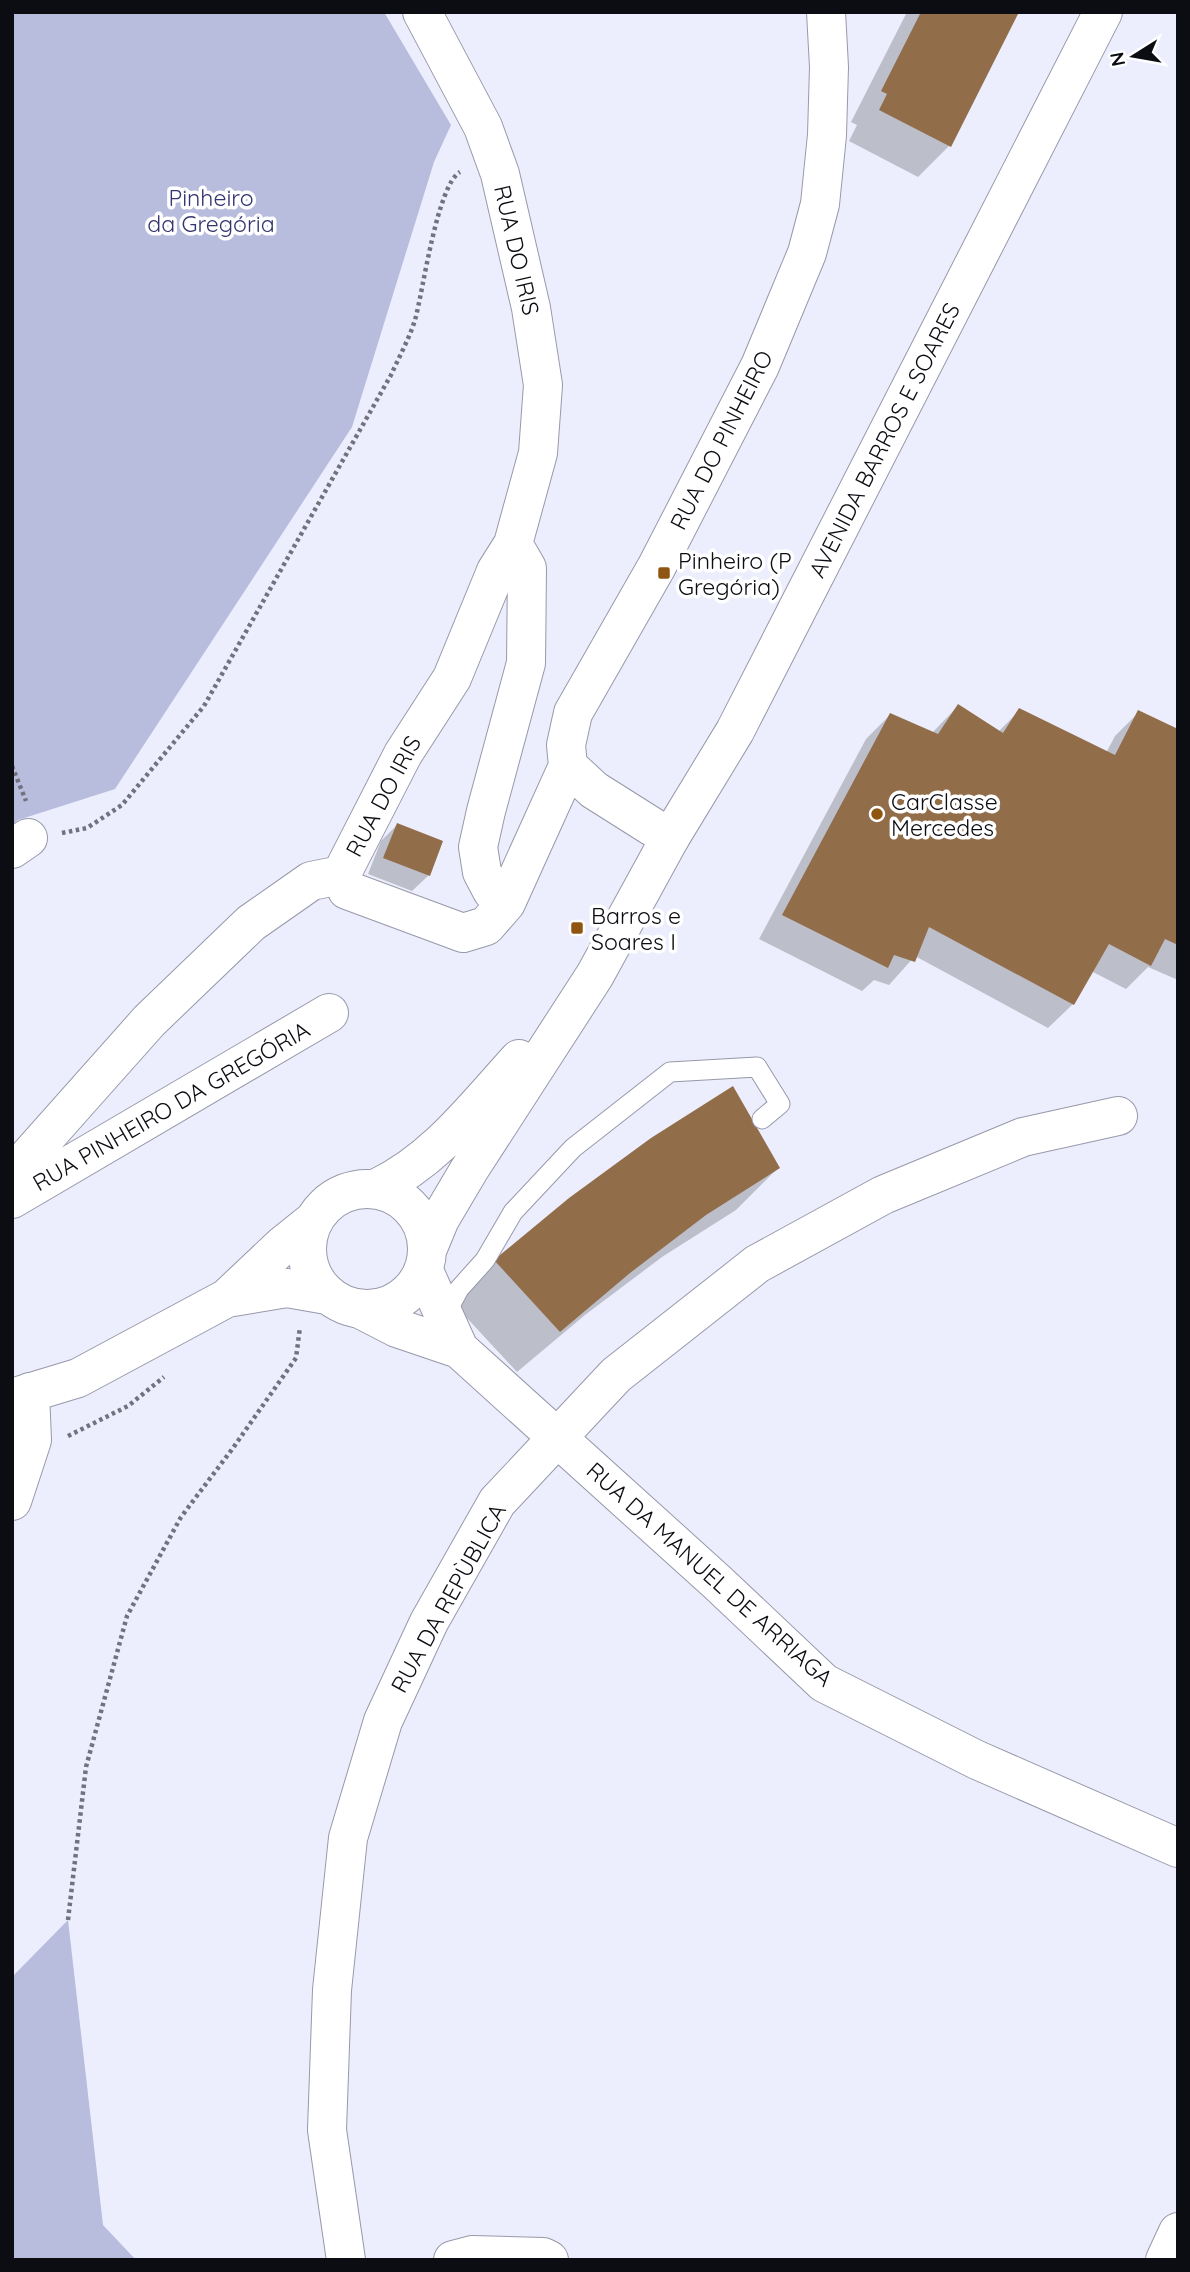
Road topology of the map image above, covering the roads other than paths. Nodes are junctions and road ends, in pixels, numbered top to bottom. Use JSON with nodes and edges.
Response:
{"nodes":[{"id":1,"x":422,"y":12,"type":"edge"},
{"id":2,"x":826,"y":12,"type":"edge"},
{"id":3,"x":1103,"y":12,"type":"edge"},
{"id":4,"x":513,"y":544,"type":"junction"},
{"id":5,"x":568,"y":766,"type":"junction"},
{"id":6,"x":670,"y":838,"type":"junction"},
{"id":7,"x":341,"y":875,"type":"junction"},
{"id":8,"x":506,"y":903,"type":"junction"},
{"id":9,"x":596,"y":975,"type":"junction"},
{"id":10,"x":329,"y":1013,"type":"dead end"},
{"id":11,"x":1118,"y":1116,"type":"dead end"},
{"id":12,"x":762,"y":1119,"type":"dead end"},
{"id":13,"x":12,"y":1175,"type":"edge"},
{"id":14,"x":377,"y":1188,"type":"junction"},
{"id":15,"x":12,"y":1199,"type":"edge"},
{"id":16,"x":313,"y":1222,"type":"junction"},
{"id":17,"x":426,"y":1259,"type":"junction"},
{"id":18,"x":227,"y":1298,"type":"junction"},
{"id":19,"x":331,"y":1299,"type":"junction"},
{"id":20,"x":452,"y":1332,"type":"junction"},
{"id":21,"x":21,"y":1395,"type":"edge"},
{"id":22,"x":558,"y":1437,"type":"junction"},
{"id":23,"x":12,"y":1501,"type":"edge"},
{"id":24,"x":1178,"y":1848,"type":"edge"},
{"id":25,"x":1178,"y":2232,"type":"edge"},
{"id":26,"x":346,"y":2260,"type":"edge"},
{"id":27,"x":453,"y":2260,"type":"edge"},
{"id":28,"x":549,"y":2260,"type":"edge"},
{"id":29,"x":1165,"y":2260,"type":"edge"}],
"edges":[{"from":1,"to":4,"type":"street","name":"RUA DO IRIS"},
{"from":2,"to":5,"type":"street","name":"RUA DO PINHEIRO"},
{"from":3,"to":6,"type":"street","name":"AVENIDA BARROS E SOARES"},
{"from":4,"to":7,"type":"street","name":"RUA DO IRIS"},
{"from":4,"to":8,"type":"street"},
{"from":5,"to":6,"type":"street"},
{"from":5,"to":8,"type":"street","name":"RUA DO IRIS"},
{"from":6,"to":9,"type":"street","name":"AVENIDA BARROS E SOARES"},
{"from":7,"to":8,"type":"street","name":"RUA DO IRIS"},
{"from":7,"to":13,"type":"street","name":"RUA PINHEIRO DA GREGÓRIA"},
{"from":9,"to":14,"type":"street","name":"AVENIDA BARROS E SOARES"},
{"from":9,"to":17,"type":"street","name":"AVENIDA BARROS E SOARES"},
{"from":10,"to":15,"type":"street","name":"RUA PINHEIRO DA GREGÓRIA"},
{"from":11,"to":22,"type":"street","name":"RUA DA REPÙBLICA"},
{"from":12,"to":20,"type":"lane"},
{"from":14,"to":16,"type":"street"},
{"from":14,"to":17,"type":"street"},
{"from":16,"to":18,"type":"street"},
{"from":16,"to":19,"type":"street"},
{"from":17,"to":19,"type":"street"},
{"from":17,"to":20,"type":"street"},
{"from":18,"to":19,"type":"street"},
{"from":18,"to":21,"type":"street"},
{"from":19,"to":20,"type":"street"},
{"from":20,"to":22,"type":"street","name":"RUA DA MANUEL DE ARRIAGA"},
{"from":21,"to":23,"type":"street"},
{"from":22,"to":24,"type":"street","name":"RUA DA MANUEL DE ARRIAGA"},
{"from":22,"to":26,"type":"street","name":"RUA DA REPÙBLICA"},
{"from":25,"to":29,"type":"street"},
{"from":27,"to":28,"type":"street"}]}
